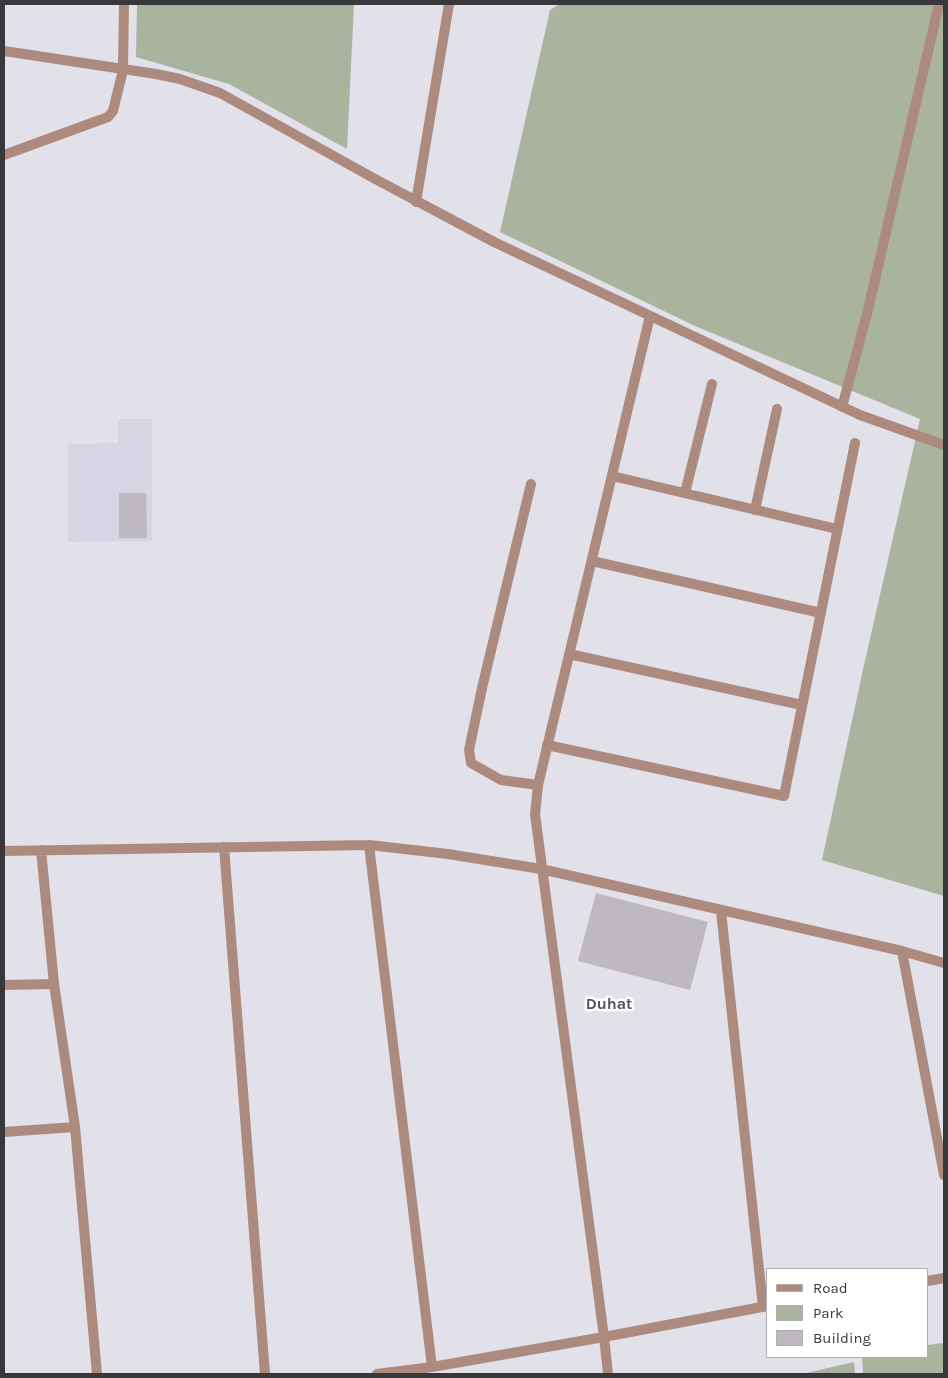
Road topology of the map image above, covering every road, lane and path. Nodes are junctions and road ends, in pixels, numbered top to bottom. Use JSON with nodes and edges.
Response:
{"nodes":[{"id":1,"x":124,"y":4,"type":"edge"},
{"id":2,"x":449,"y":4,"type":"edge"},
{"id":3,"x":939,"y":4,"type":"edge"},
{"id":4,"x":4,"y":52,"type":"edge"},
{"id":5,"x":123,"y":70,"type":"junction"},
{"id":6,"x":4,"y":155,"type":"edge"},
{"id":7,"x":416,"y":202,"type":"junction"},
{"id":8,"x":650,"y":316,"type":"junction"},
{"id":9,"x":712,"y":384,"type":"dead end"},
{"id":10,"x":842,"y":407,"type":"junction"},
{"id":11,"x":777,"y":409,"type":"dead end"},
{"id":12,"x":855,"y":443,"type":"dead end"},
{"id":13,"x":944,"y":446,"type":"edge"},
{"id":14,"x":612,"y":476,"type":"junction"},
{"id":15,"x":531,"y":484,"type":"dead end"},
{"id":16,"x":685,"y":493,"type":"junction"},
{"id":17,"x":755,"y":510,"type":"junction"},
{"id":18,"x":837,"y":529,"type":"junction"},
{"id":19,"x":592,"y":561,"type":"junction"},
{"id":20,"x":821,"y":613,"type":"junction"},
{"id":21,"x":569,"y":654,"type":"junction"},
{"id":22,"x":802,"y":704,"type":"junction"},
{"id":23,"x":547,"y":745,"type":"junction"},
{"id":24,"x":538,"y":785,"type":"junction"},
{"id":25,"x":369,"y":845,"type":"junction"},
{"id":26,"x":224,"y":846,"type":"junction"},
{"id":27,"x":41,"y":850,"type":"junction"},
{"id":28,"x":4,"y":851,"type":"edge"},
{"id":29,"x":541,"y":869,"type":"junction"},
{"id":30,"x":721,"y":911,"type":"junction"},
{"id":31,"x":902,"y":951,"type":"junction"},
{"id":32,"x":944,"y":963,"type":"edge"},
{"id":33,"x":54,"y":984,"type":"junction"},
{"id":34,"x":4,"y":985,"type":"edge"},
{"id":35,"x":74,"y":1127,"type":"junction"},
{"id":36,"x":4,"y":1132,"type":"edge"},
{"id":37,"x":944,"y":1175,"type":"edge"},
{"id":38,"x":944,"y":1278,"type":"edge"},
{"id":39,"x":928,"y":1281,"type":"edge"},
{"id":40,"x":765,"y":1307,"type":"edge"},
{"id":41,"x":604,"y":1337,"type":"junction"},
{"id":42,"x":432,"y":1367,"type":"junction"},
{"id":43,"x":98,"y":1374,"type":"edge"},
{"id":44,"x":265,"y":1374,"type":"edge"},
{"id":45,"x":377,"y":1374,"type":"edge"},
{"id":46,"x":608,"y":1374,"type":"edge"}],
"edges":[{"from":1,"to":5,"type":"street"},
{"from":2,"to":7,"type":"street"},
{"from":3,"to":10,"type":"street"},
{"from":4,"to":5,"type":"street"},
{"from":5,"to":6,"type":"street"},
{"from":5,"to":7,"type":"street"},
{"from":7,"to":8,"type":"street"},
{"from":8,"to":10,"type":"street"},
{"from":8,"to":14,"type":"street"},
{"from":9,"to":16,"type":"street"},
{"from":10,"to":13,"type":"street"},
{"from":11,"to":17,"type":"street"},
{"from":12,"to":18,"type":"street"},
{"from":14,"to":16,"type":"street"},
{"from":14,"to":19,"type":"street"},
{"from":15,"to":24,"type":"street"},
{"from":16,"to":17,"type":"street"},
{"from":17,"to":18,"type":"street"},
{"from":18,"to":20,"type":"street"},
{"from":19,"to":20,"type":"street"},
{"from":19,"to":21,"type":"street"},
{"from":20,"to":22,"type":"street"},
{"from":21,"to":22,"type":"street"},
{"from":21,"to":23,"type":"street"},
{"from":22,"to":23,"type":"street"},
{"from":23,"to":24,"type":"street"},
{"from":24,"to":29,"type":"street"},
{"from":25,"to":26,"type":"street"},
{"from":25,"to":29,"type":"street"},
{"from":25,"to":42,"type":"street"},
{"from":26,"to":27,"type":"street"},
{"from":26,"to":44,"type":"street"},
{"from":27,"to":28,"type":"street"},
{"from":27,"to":33,"type":"street"},
{"from":29,"to":30,"type":"street"},
{"from":29,"to":41,"type":"street"},
{"from":30,"to":31,"type":"street"},
{"from":30,"to":40,"type":"street"},
{"from":31,"to":32,"type":"street"},
{"from":31,"to":37,"type":"street"},
{"from":33,"to":34,"type":"street"},
{"from":33,"to":35,"type":"street"},
{"from":35,"to":36,"type":"street"},
{"from":35,"to":43,"type":"street"},
{"from":38,"to":39,"type":"street"},
{"from":40,"to":41,"type":"street"},
{"from":41,"to":42,"type":"street"},
{"from":41,"to":46,"type":"street"},
{"from":42,"to":45,"type":"street"}]}
